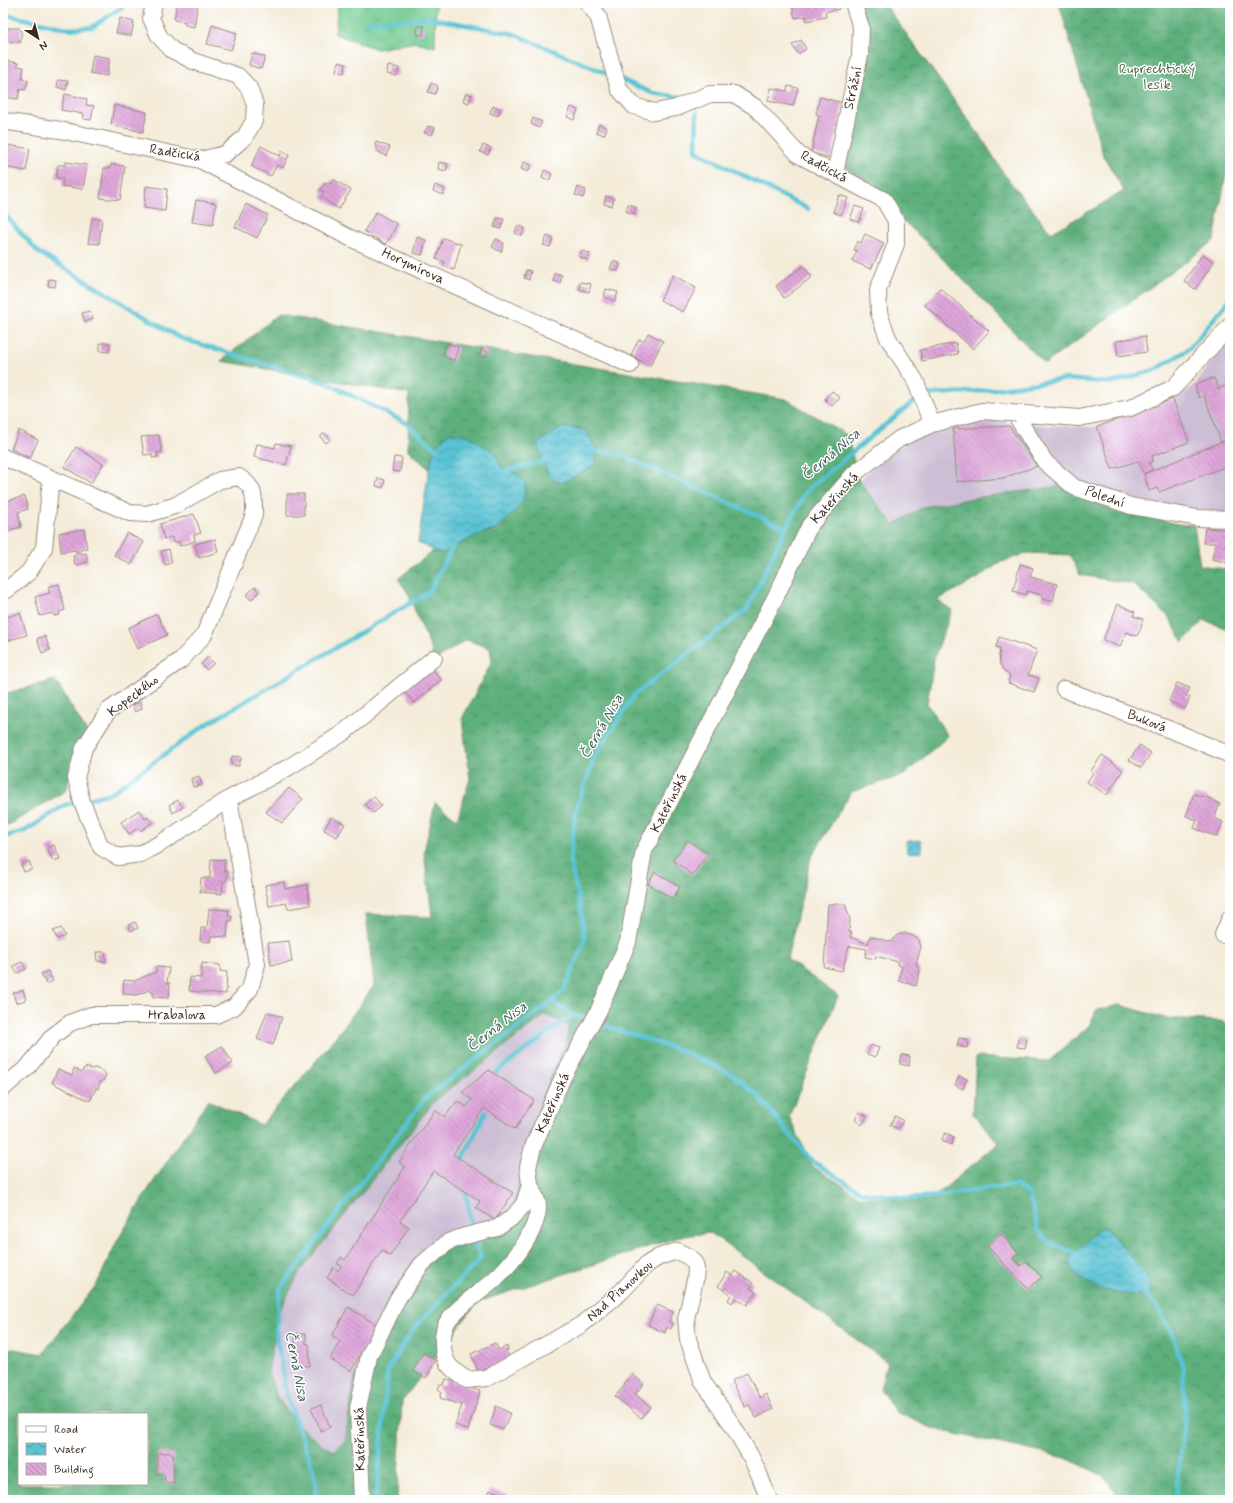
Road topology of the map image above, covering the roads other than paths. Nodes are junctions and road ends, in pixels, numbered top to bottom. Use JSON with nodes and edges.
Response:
{"nodes":[{"id":1,"x":154,"y":3,"type":"edge"},
{"id":2,"x":588,"y":3,"type":"edge"},
{"id":3,"x":853,"y":3,"type":"edge"},
{"id":4,"x":3,"y":121,"type":"edge"},
{"id":5,"x":200,"y":160,"type":"junction"},
{"id":6,"x":835,"y":173,"type":"junction"},
{"id":7,"x":1230,"y":326,"type":"edge"},
{"id":8,"x":630,"y":365,"type":"dead end"},
{"id":9,"x":1015,"y":414,"type":"junction"},
{"id":10,"x":932,"y":424,"type":"junction"},
{"id":11,"x":3,"y":457,"type":"edge"},
{"id":12,"x":51,"y":478,"type":"junction"},
{"id":13,"x":1230,"y":519,"type":"edge"},
{"id":14,"x":3,"y":591,"type":"edge"},
{"id":15,"x":434,"y":658,"type":"dead end"},
{"id":16,"x":1064,"y":689,"type":"dead end"},
{"id":17,"x":1230,"y":755,"type":"edge"},
{"id":18,"x":229,"y":799,"type":"junction"},
{"id":19,"x":1230,"y":918,"type":"edge"},
{"id":20,"x":1223,"y":935,"type":"dead end"},
{"id":21,"x":3,"y":1088,"type":"edge"},
{"id":22,"x":530,"y":1185,"type":"junction"},
{"id":23,"x":362,"y":1500,"type":"edge"},
{"id":24,"x":769,"y":1500,"type":"edge"}],
"edges":[{"from":1,"to":5,"type":"street","name":"Radčická"},
{"from":2,"to":6,"type":"street","name":"Radčická"},
{"from":3,"to":6,"type":"street","name":"Strážní"},
{"from":4,"to":5,"type":"street","name":"Radčická"},
{"from":5,"to":8,"type":"street","name":"Horymírova"},
{"from":6,"to":10,"type":"street","name":"Radčická"},
{"from":7,"to":9,"type":"street","name":"Kateřinská"},
{"from":9,"to":10,"type":"street","name":"Kateřinská"},
{"from":9,"to":13,"type":"street","name":"Polední"},
{"from":10,"to":22,"type":"street","name":"Kateřinská"},
{"from":11,"to":12,"type":"street","name":"Kopeckého"},
{"from":12,"to":14,"type":"street"},
{"from":12,"to":18,"type":"street","name":"Kopeckého"},
{"from":15,"to":18,"type":"street","name":"Kopeckého"},
{"from":16,"to":17,"type":"street","name":"Buková"},
{"from":18,"to":21,"type":"street","name":"Hrabalova"},
{"from":19,"to":20,"type":"street"},
{"from":22,"to":23,"type":"street","name":"Kateřinská"},
{"from":22,"to":24,"type":"street","name":"Nad Pianovkou"}]}
